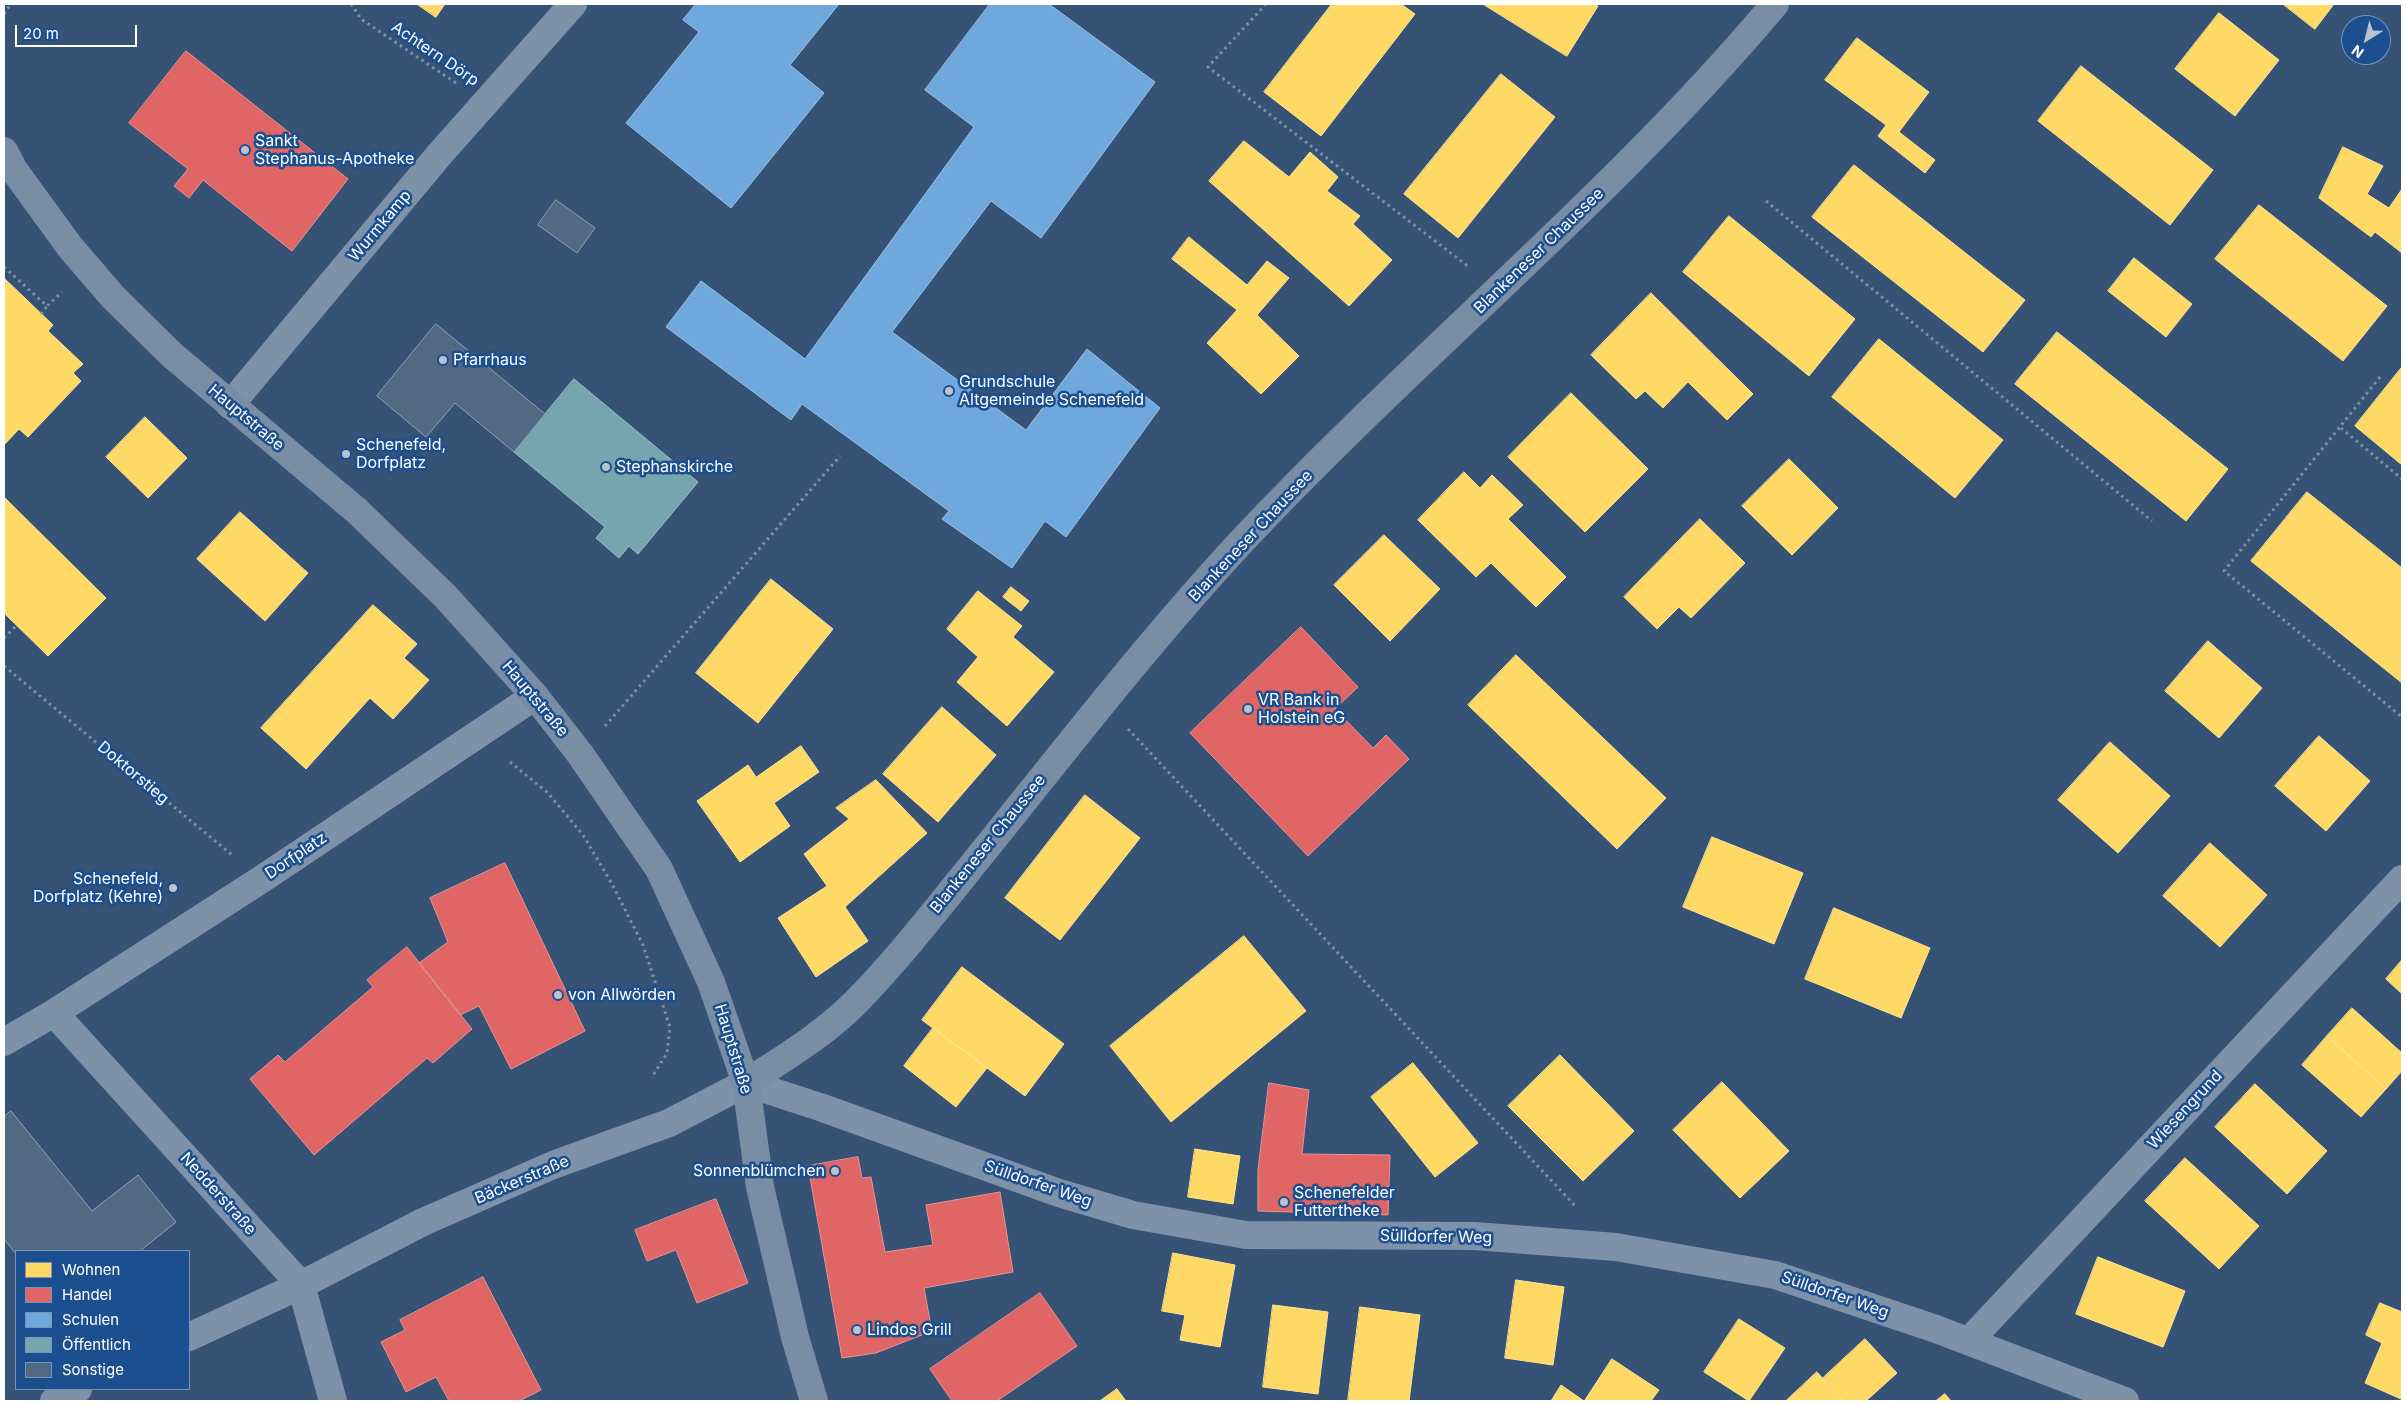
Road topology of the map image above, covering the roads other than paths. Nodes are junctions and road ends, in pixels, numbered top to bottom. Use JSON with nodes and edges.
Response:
{"nodes":[{"id":1,"x":573,"y":4,"type":"edge"},
{"id":2,"x":1775,"y":4,"type":"edge"},
{"id":3,"x":7,"y":167,"type":"edge"},
{"id":4,"x":230,"y":405,"type":"junction"},
{"id":5,"x":535,"y":696,"type":"junction"},
{"id":6,"x":2402,"y":879,"type":"edge"},
{"id":7,"x":54,"y":1013,"type":"junction"},
{"id":8,"x":4,"y":1042,"type":"edge"},
{"id":9,"x":746,"y":1083,"type":"junction"},
{"id":10,"x":300,"y":1285,"type":"junction"},
{"id":11,"x":190,"y":1337,"type":"edge"},
{"id":12,"x":1968,"y":1341,"type":"junction"},
{"id":13,"x":76,"y":1390,"type":"edge"},
{"id":14,"x":54,"y":1401,"type":"edge"},
{"id":15,"x":334,"y":1401,"type":"edge"},
{"id":16,"x":814,"y":1401,"type":"edge"},
{"id":17,"x":2125,"y":1401,"type":"edge"}],
"edges":[{"from":1,"to":4,"type":"street","name":"Wurmkamp"},
{"from":2,"to":9,"type":"main road","name":"Blankeneser Chaussee"},
{"from":3,"to":4,"type":"main road","name":"Hauptstraße"},
{"from":4,"to":5,"type":"main road","name":"Hauptstraße"},
{"from":5,"to":7,"type":"street","name":"Dorfplatz"},
{"from":5,"to":9,"type":"main road","name":"Hauptstraße"},
{"from":6,"to":12,"type":"street","name":"Wiesengrund"},
{"from":7,"to":8,"type":"street","name":"Dorfplatz"},
{"from":7,"to":10,"type":"street","name":"Nedderstraße"},
{"from":9,"to":10,"type":"street","name":"Bäckerstraße"},
{"from":9,"to":12,"type":"street","name":"Sülldorfer Weg"},
{"from":9,"to":16,"type":"main road","name":"Hauptstraße"},
{"from":10,"to":11,"type":"street","name":"Bäckerstraße"},
{"from":10,"to":15,"type":"street","name":"Nedderstraße"},
{"from":12,"to":17,"type":"street","name":"Sülldorfer Weg"},
{"from":13,"to":14,"type":"street"}]}
